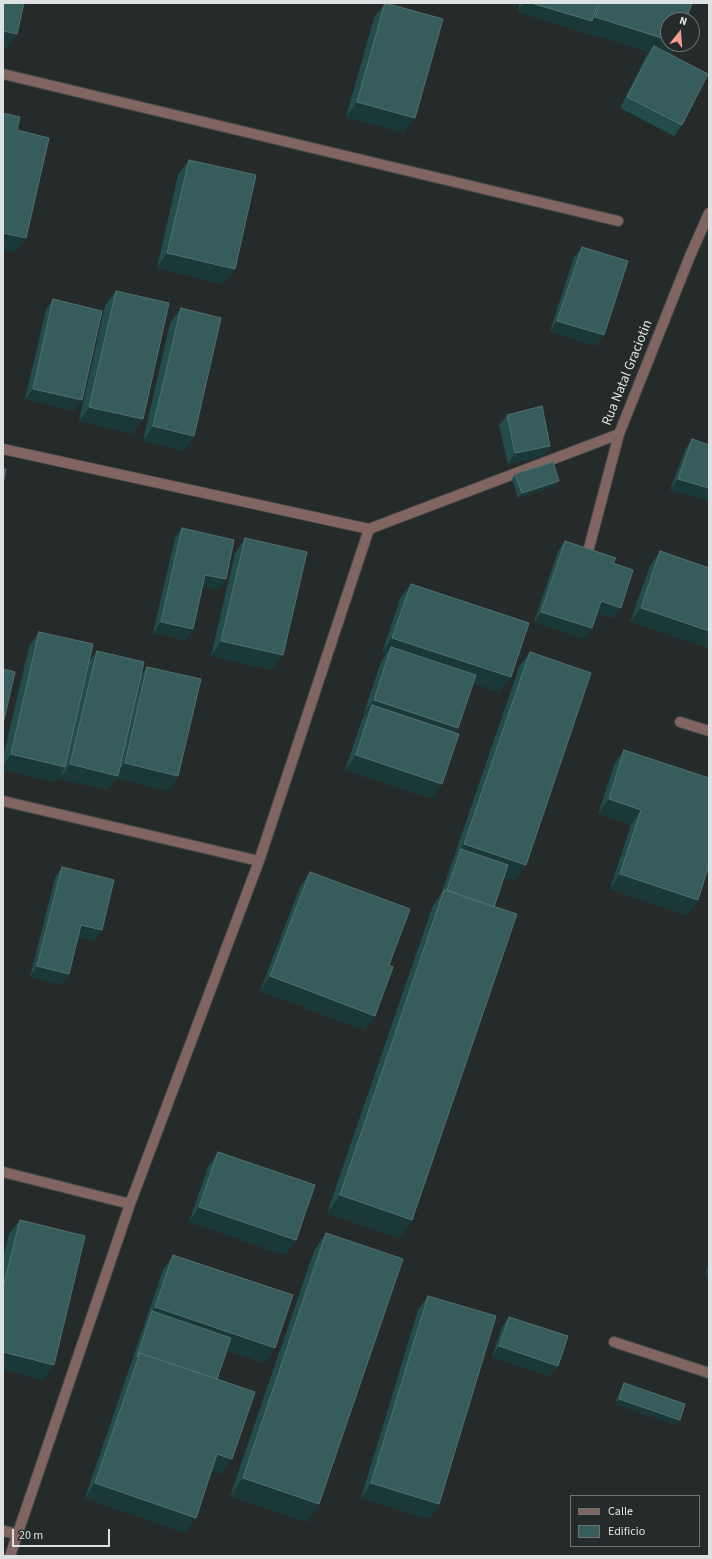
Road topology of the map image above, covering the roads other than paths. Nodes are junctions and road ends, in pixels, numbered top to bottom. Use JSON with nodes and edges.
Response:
{"nodes":[{"id":1,"x":3,"y":74,"type":"edge"},
{"id":2,"x":709,"y":213,"type":"edge"},
{"id":3,"x":618,"y":221,"type":"dead end"},
{"id":4,"x":619,"y":434,"type":"junction"},
{"id":5,"x":3,"y":449,"type":"edge"},
{"id":6,"x":369,"y":530,"type":"junction"},
{"id":7,"x":589,"y":548,"type":"edge"},
{"id":8,"x":680,"y":722,"type":"dead end"},
{"id":9,"x":709,"y":731,"type":"edge"},
{"id":10,"x":3,"y":801,"type":"edge"},
{"id":11,"x":259,"y":861,"type":"junction"},
{"id":12,"x":3,"y":1172,"type":"edge"},
{"id":13,"x":130,"y":1204,"type":"junction"},
{"id":14,"x":614,"y":1342,"type":"dead end"},
{"id":15,"x":709,"y":1373,"type":"edge"},
{"id":16,"x":3,"y":1531,"type":"edge"},
{"id":17,"x":18,"y":1534,"type":"junction"},
{"id":18,"x":10,"y":1556,"type":"edge"}],
"edges":[{"from":1,"to":3,"type":"street"},
{"from":2,"to":4,"type":"street","name":"Rua Natal Graciotin"},
{"from":4,"to":6,"type":"street"},
{"from":4,"to":7,"type":"street","name":"Rua Natal Graciotin"},
{"from":5,"to":6,"type":"street"},
{"from":6,"to":11,"type":"street"},
{"from":8,"to":9,"type":"street"},
{"from":10,"to":11,"type":"street"},
{"from":11,"to":13,"type":"street"},
{"from":12,"to":13,"type":"street"},
{"from":13,"to":17,"type":"street"},
{"from":14,"to":15,"type":"street"},
{"from":16,"to":17,"type":"street"},
{"from":17,"to":18,"type":"street"}]}
